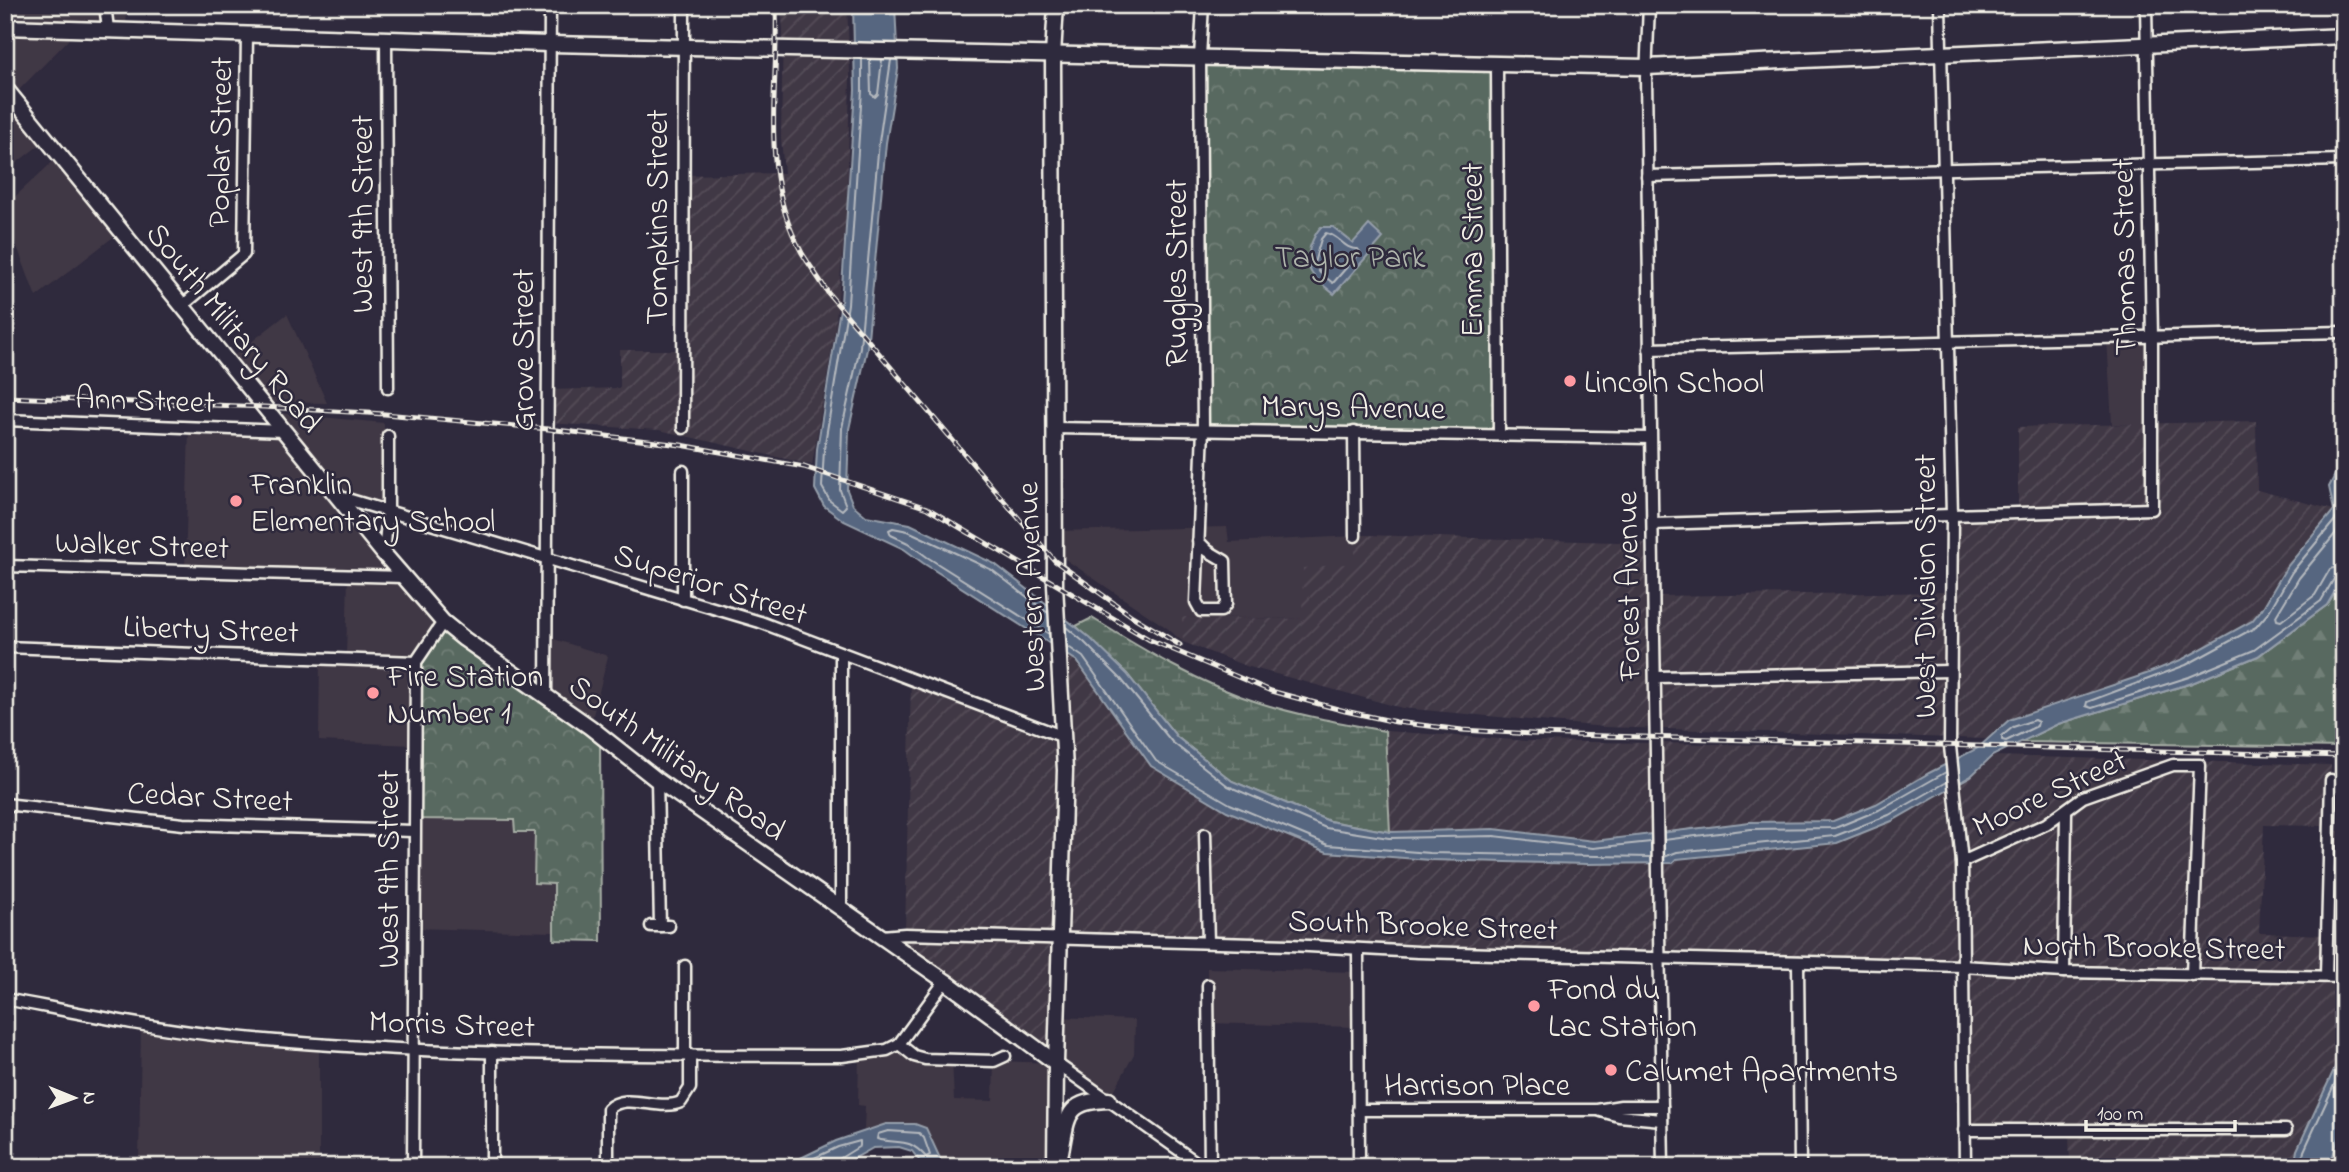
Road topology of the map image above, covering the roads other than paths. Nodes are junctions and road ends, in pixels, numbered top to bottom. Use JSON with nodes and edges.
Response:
{"nodes":[{"id":1,"x":105,"y":5,"type":"edge"},
{"id":2,"x":550,"y":5,"type":"edge"},
{"id":3,"x":684,"y":5,"type":"edge"},
{"id":4,"x":1056,"y":5,"type":"edge"},
{"id":5,"x":1203,"y":5,"type":"edge"},
{"id":6,"x":1649,"y":5,"type":"edge"},
{"id":7,"x":1940,"y":5,"type":"edge"},
{"id":8,"x":2146,"y":5,"type":"edge"},
{"id":9,"x":5,"y":27,"type":"edge"},
{"id":10,"x":108,"y":29,"type":"junction"},
{"id":11,"x":247,"y":34,"type":"junction"},
{"id":12,"x":2344,"y":36,"type":"edge"},
{"id":13,"x":386,"y":39,"type":"junction"},
{"id":14,"x":550,"y":44,"type":"junction"},
{"id":15,"x":2147,"y":45,"type":"junction"},
{"id":16,"x":683,"y":47,"type":"junction"},
{"id":17,"x":1941,"y":54,"type":"junction"},
{"id":18,"x":1053,"y":55,"type":"junction"},
{"id":19,"x":1200,"y":57,"type":"junction"},
{"id":20,"x":1496,"y":64,"type":"junction"},
{"id":21,"x":1646,"y":67,"type":"junction"},
{"id":22,"x":5,"y":88,"type":"edge"},
{"id":23,"x":2344,"y":160,"type":"edge"},
{"id":24,"x":2148,"y":164,"type":"junction"},
{"id":25,"x":1944,"y":169,"type":"junction"},
{"id":26,"x":1647,"y":176,"type":"junction"},
{"id":27,"x":182,"y":306,"type":"junction"},
{"id":28,"x":2344,"y":332,"type":"edge"},
{"id":29,"x":2152,"y":337,"type":"junction"},
{"id":30,"x":1947,"y":341,"type":"junction"},
{"id":31,"x":1649,"y":349,"type":"junction"},
{"id":32,"x":388,"y":388,"type":"dead end"},
{"id":33,"x":5,"y":420,"type":"edge"},
{"id":34,"x":683,"y":428,"type":"dead end"},
{"id":35,"x":1054,"y":428,"type":"junction"},
{"id":36,"x":1203,"y":429,"type":"junction"},
{"id":37,"x":284,"y":431,"type":"junction"},
{"id":38,"x":1354,"y":432,"type":"junction"},
{"id":39,"x":1499,"y":435,"type":"junction"},
{"id":40,"x":388,"y":436,"type":"dead end"},
{"id":41,"x":1650,"y":438,"type":"junction"},
{"id":42,"x":683,"y":471,"type":"dead end"},
{"id":43,"x":337,"y":496,"type":"junction"},
{"id":44,"x":388,"y":512,"type":"junction"},
{"id":45,"x":1952,"y":515,"type":"junction"},
{"id":46,"x":1653,"y":524,"type":"junction"},
{"id":47,"x":1355,"y":536,"type":"dead end"},
{"id":48,"x":1198,"y":541,"type":"junction"},
{"id":49,"x":384,"y":554,"type":"junction"},
{"id":50,"x":548,"y":559,"type":"junction"},
{"id":51,"x":5,"y":566,"type":"edge"},
{"id":52,"x":403,"y":577,"type":"junction"},
{"id":53,"x":683,"y":600,"type":"junction"},
{"id":54,"x":443,"y":622,"type":"junction"},
{"id":55,"x":5,"y":647,"type":"edge"},
{"id":56,"x":841,"y":654,"type":"junction"},
{"id":57,"x":416,"y":662,"type":"junction"},
{"id":58,"x":1950,"y":671,"type":"junction"},
{"id":59,"x":1656,"y":677,"type":"junction"},
{"id":60,"x":546,"y":696,"type":"junction"},
{"id":61,"x":1063,"y":737,"type":"junction"},
{"id":62,"x":657,"y":780,"type":"junction"},
{"id":63,"x":2331,"y":780,"type":"dead end"},
{"id":64,"x":5,"y":804,"type":"edge"},
{"id":65,"x":2066,"y":812,"type":"junction"},
{"id":66,"x":413,"y":831,"type":"junction"},
{"id":67,"x":1205,"y":834,"type":"dead end"},
{"id":68,"x":1962,"y":862,"type":"junction"},
{"id":69,"x":841,"y":907,"type":"junction"},
{"id":70,"x":660,"y":926,"type":"dead end"},
{"id":71,"x":882,"y":936,"type":"junction"},
{"id":72,"x":1060,"y":939,"type":"junction"},
{"id":73,"x":1208,"y":942,"type":"junction"},
{"id":74,"x":1358,"y":948,"type":"junction"},
{"id":75,"x":1658,"y":959,"type":"junction"},
{"id":76,"x":1798,"y":962,"type":"junction"},
{"id":77,"x":685,"y":966,"type":"dead end"},
{"id":78,"x":1962,"y":966,"type":"junction"},
{"id":79,"x":2064,"y":972,"type":"junction"},
{"id":80,"x":2192,"y":975,"type":"junction"},
{"id":81,"x":2326,"y":976,"type":"junction"},
{"id":82,"x":2344,"y":977,"type":"edge"},
{"id":83,"x":946,"y":981,"type":"junction"},
{"id":84,"x":1208,"y":985,"type":"dead end"},
{"id":85,"x":5,"y":999,"type":"edge"},
{"id":86,"x":899,"y":1044,"type":"junction"},
{"id":87,"x":413,"y":1051,"type":"junction"},
{"id":88,"x":492,"y":1052,"type":"junction"},
{"id":89,"x":687,"y":1055,"type":"junction"},
{"id":90,"x":1005,"y":1056,"type":"dead end"},
{"id":91,"x":1056,"y":1063,"type":"junction"},
{"id":92,"x":1109,"y":1100,"type":"junction"},
{"id":93,"x":1662,"y":1106,"type":"junction"},
{"id":94,"x":1357,"y":1110,"type":"junction"},
{"id":95,"x":1597,"y":1110,"type":"junction"},
{"id":96,"x":1662,"y":1120,"type":"junction"},
{"id":97,"x":1964,"y":1130,"type":"junction"},
{"id":98,"x":2286,"y":1130,"type":"dead end"},
{"id":99,"x":413,"y":1167,"type":"edge"},
{"id":100,"x":492,"y":1167,"type":"edge"},
{"id":101,"x":608,"y":1167,"type":"edge"},
{"id":102,"x":1057,"y":1167,"type":"edge"},
{"id":103,"x":1203,"y":1167,"type":"edge"},
{"id":104,"x":1210,"y":1167,"type":"edge"},
{"id":105,"x":1359,"y":1167,"type":"edge"},
{"id":106,"x":1663,"y":1167,"type":"edge"},
{"id":107,"x":1800,"y":1167,"type":"edge"},
{"id":108,"x":1965,"y":1167,"type":"edge"}],
"edges":[{"from":1,"to":10,"type":"street"},
{"from":2,"to":14,"type":"street","name":"Grove Street"},
{"from":3,"to":16,"type":"street","name":"Tompkins Street"},
{"from":4,"to":18,"type":"street","name":"Western Avenue"},
{"from":5,"to":19,"type":"street","name":"Ruggles Street"},
{"from":6,"to":21,"type":"street","name":"Forest Avenue"},
{"from":7,"to":17,"type":"street","name":"West Division Street"},
{"from":8,"to":15,"type":"street","name":"Thomas Street"},
{"from":9,"to":10,"type":"street"},
{"from":10,"to":11,"type":"street"},
{"from":11,"to":13,"type":"street"},
{"from":11,"to":27,"type":"street","name":"Poplar Street"},
{"from":12,"to":15,"type":"street"},
{"from":13,"to":14,"type":"street"},
{"from":13,"to":32,"type":"street","name":"West 9th Street"},
{"from":14,"to":16,"type":"street"},
{"from":14,"to":50,"type":"street","name":"Grove Street"},
{"from":15,"to":17,"type":"street"},
{"from":15,"to":24,"type":"street","name":"Thomas Street"},
{"from":16,"to":18,"type":"street"},
{"from":16,"to":34,"type":"street","name":"Tompkins Street"},
{"from":17,"to":21,"type":"street"},
{"from":17,"to":25,"type":"street","name":"West Division Street"},
{"from":18,"to":19,"type":"street"},
{"from":18,"to":35,"type":"street","name":"Western Avenue"},
{"from":19,"to":20,"type":"street"},
{"from":19,"to":36,"type":"street","name":"Ruggles Street"},
{"from":20,"to":21,"type":"street"},
{"from":20,"to":39,"type":"street","name":"Emma Street"},
{"from":21,"to":26,"type":"street","name":"Forest Avenue"},
{"from":22,"to":27,"type":"street","name":"South Military Road"},
{"from":23,"to":24,"type":"street"},
{"from":24,"to":25,"type":"street"},
{"from":24,"to":29,"type":"street","name":"Thomas Street"},
{"from":25,"to":26,"type":"street"},
{"from":25,"to":30,"type":"street","name":"West Division Street"},
{"from":26,"to":31,"type":"street","name":"Forest Avenue"},
{"from":27,"to":37,"type":"street","name":"South Military Road"},
{"from":28,"to":29,"type":"street"},
{"from":29,"to":30,"type":"street"},
{"from":29,"to":45,"type":"street","name":"Thomas Street"},
{"from":30,"to":31,"type":"street"},
{"from":30,"to":45,"type":"street","name":"West Division Street"},
{"from":31,"to":41,"type":"street","name":"Forest Avenue"},
{"from":33,"to":37,"type":"street","name":"Ann Street"},
{"from":35,"to":36,"type":"street","name":"Marys Avenue"},
{"from":35,"to":61,"type":"street","name":"Western Avenue"},
{"from":36,"to":38,"type":"street","name":"Marys Avenue"},
{"from":36,"to":48,"type":"street","name":"Ruggles Street"},
{"from":37,"to":43,"type":"street","name":"South Military Road"},
{"from":38,"to":39,"type":"street","name":"Marys Avenue"},
{"from":38,"to":47,"type":"street"},
{"from":39,"to":41,"type":"street","name":"Marys Avenue"},
{"from":40,"to":44,"type":"street"},
{"from":41,"to":46,"type":"street","name":"Forest Avenue"},
{"from":42,"to":53,"type":"street"},
{"from":43,"to":44,"type":"street","name":"Superior Street"},
{"from":43,"to":49,"type":"street","name":"South Military Road"},
{"from":44,"to":49,"type":"street"},
{"from":44,"to":50,"type":"street","name":"Superior Street"},
{"from":45,"to":46,"type":"street"},
{"from":45,"to":58,"type":"street","name":"West Division Street"},
{"from":46,"to":59,"type":"street","name":"Forest Avenue"},
{"from":48,"to":48,"type":"street","name":"Ruggles Street"},
{"from":49,"to":52,"type":"street","name":"South Military Road"},
{"from":50,"to":53,"type":"street","name":"Superior Street"},
{"from":50,"to":60,"type":"street","name":"Grove Street"},
{"from":51,"to":52,"type":"street","name":"Walker Street"},
{"from":52,"to":54,"type":"street","name":"South Military Road"},
{"from":53,"to":56,"type":"street","name":"Superior Street"},
{"from":54,"to":57,"type":"street"},
{"from":54,"to":60,"type":"street","name":"South Military Road"},
{"from":55,"to":57,"type":"street","name":"Liberty Street"},
{"from":56,"to":61,"type":"street","name":"Superior Street"},
{"from":56,"to":69,"type":"street"},
{"from":57,"to":66,"type":"street","name":"West 9th Street"},
{"from":58,"to":59,"type":"street"},
{"from":58,"to":68,"type":"street","name":"West Division Street"},
{"from":59,"to":75,"type":"street","name":"Forest Avenue"},
{"from":60,"to":62,"type":"street","name":"South Military Road"},
{"from":61,"to":72,"type":"street","name":"Western Avenue"},
{"from":62,"to":69,"type":"street","name":"South Military Road"},
{"from":62,"to":70,"type":"street"},
{"from":63,"to":81,"type":"street"},
{"from":64,"to":66,"type":"street","name":"Cedar Street"},
{"from":65,"to":68,"type":"street","name":"Moore Street"},
{"from":65,"to":79,"type":"street"},
{"from":65,"to":80,"type":"street","name":"Moore Street"},
{"from":66,"to":87,"type":"street","name":"West 9th Street"},
{"from":67,"to":73,"type":"street"},
{"from":68,"to":78,"type":"street","name":"West Division Street"},
{"from":69,"to":71,"type":"street","name":"South Military Road"},
{"from":71,"to":72,"type":"street","name":"South Brooke Street"},
{"from":71,"to":83,"type":"street","name":"South Military Road"},
{"from":72,"to":73,"type":"street","name":"South Brooke Street"},
{"from":72,"to":91,"type":"street","name":"Western Avenue"},
{"from":73,"to":74,"type":"street","name":"South Brooke Street"},
{"from":74,"to":75,"type":"street","name":"South Brooke Street"},
{"from":74,"to":94,"type":"street"},
{"from":75,"to":76,"type":"street","name":"South Brooke Street"},
{"from":75,"to":93,"type":"street","name":"Forest Avenue"},
{"from":76,"to":78,"type":"street","name":"South Brooke Street"},
{"from":76,"to":107,"type":"street"},
{"from":77,"to":89,"type":"street"},
{"from":78,"to":79,"type":"street","name":"North Brooke Street"},
{"from":78,"to":97,"type":"street","name":"West Division Street"},
{"from":79,"to":80,"type":"street","name":"North Brooke Street"},
{"from":80,"to":81,"type":"street","name":"North Brooke Street"},
{"from":81,"to":82,"type":"street","name":"North Brooke Street"},
{"from":83,"to":86,"type":"street"},
{"from":83,"to":91,"type":"street","name":"South Military Road"},
{"from":84,"to":104,"type":"street"},
{"from":85,"to":87,"type":"street","name":"Morris Street"},
{"from":86,"to":89,"type":"street","name":"Morris Street"},
{"from":86,"to":90,"type":"street"},
{"from":87,"to":88,"type":"street","name":"Morris Street"},
{"from":87,"to":99,"type":"street","name":"West 9th Street"},
{"from":88,"to":89,"type":"street","name":"Morris Street"},
{"from":88,"to":100,"type":"street"},
{"from":89,"to":101,"type":"street"},
{"from":91,"to":92,"type":"street","name":"South Military Road"},
{"from":91,"to":102,"type":"street","name":"Western Avenue"},
{"from":92,"to":102,"type":"street"},
{"from":92,"to":103,"type":"street","name":"South Military Road"},
{"from":93,"to":95,"type":"street","name":"Harrison Place"},
{"from":93,"to":96,"type":"street","name":"Forest Avenue"},
{"from":94,"to":95,"type":"street","name":"Harrison Place"},
{"from":94,"to":105,"type":"street"},
{"from":95,"to":96,"type":"street","name":"Harrison Place"},
{"from":96,"to":106,"type":"street","name":"Forest Avenue"},
{"from":97,"to":98,"type":"street"},
{"from":97,"to":108,"type":"street","name":"West Division Street"}]}
